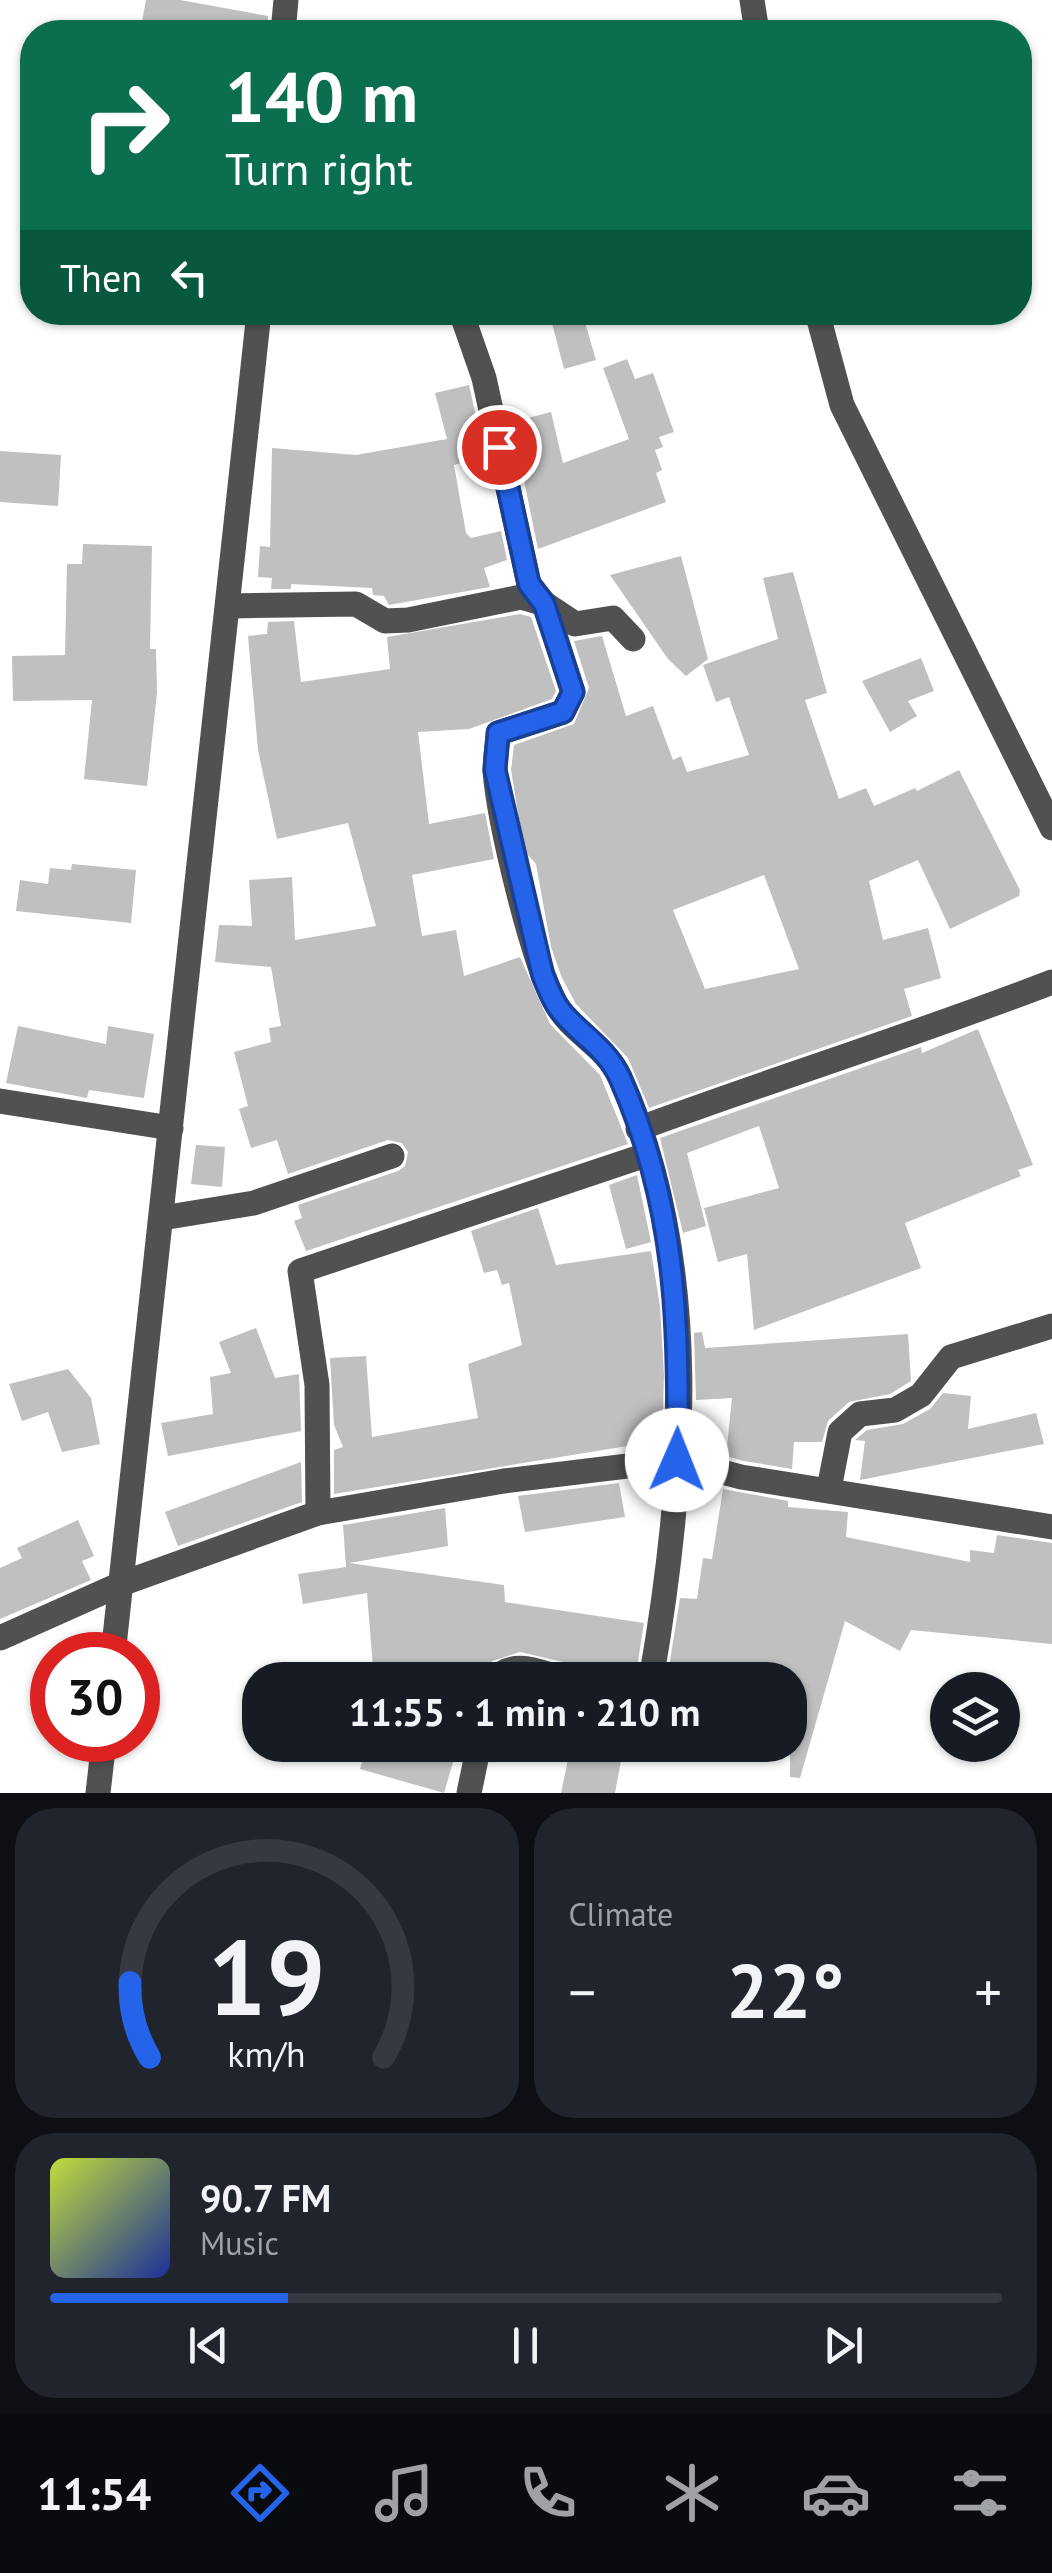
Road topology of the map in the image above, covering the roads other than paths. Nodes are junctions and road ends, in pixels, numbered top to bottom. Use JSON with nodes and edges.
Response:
{"nodes":[{"id":1,"x":258,"y":325,"type":"edge"},
{"id":2,"x":465,"y":325,"type":"edge"},
{"id":3,"x":820,"y":325,"type":"edge"},
{"id":4,"x":544,"y":604,"type":"junction"},
{"id":5,"x":228,"y":606,"type":"junction"},
{"id":6,"x":633,"y":639,"type":"dead end"},
{"id":7,"x":1052,"y":828,"type":"edge"},
{"id":8,"x":1052,"y":982,"type":"edge"},
{"id":9,"x":0,"y":1101,"type":"edge"},
{"id":10,"x":171,"y":1128,"type":"junction"},
{"id":11,"x":638,"y":1130,"type":"junction"},
{"id":12,"x":646,"y":1155,"type":"junction"},
{"id":13,"x":392,"y":1156,"type":"dead end"},
{"id":14,"x":162,"y":1218,"type":"junction"},
{"id":15,"x":1052,"y":1326,"type":"edge"},
{"id":16,"x":677,"y":1460,"type":"junction"},
{"id":17,"x":829,"y":1490,"type":"junction"},
{"id":18,"x":318,"y":1513,"type":"junction"},
{"id":19,"x":1052,"y":1527,"type":"edge"},
{"id":20,"x":120,"y":1584,"type":"junction"},
{"id":21,"x":115,"y":1632,"type":"edge"},
{"id":22,"x":0,"y":1638,"type":"edge"},
{"id":23,"x":654,"y":1662,"type":"edge"},
{"id":24,"x":102,"y":1762,"type":"edge"},
{"id":25,"x":475,"y":1762,"type":"edge"},
{"id":26,"x":98,"y":1793,"type":"edge"},
{"id":27,"x":469,"y":1793,"type":"edge"}],
"edges":[{"from":1,"to":5,"type":"street"},
{"from":2,"to":4,"type":"street"},
{"from":3,"to":7,"type":"street"},
{"from":4,"to":5,"type":"street"},
{"from":4,"to":6,"type":"street"},
{"from":4,"to":11,"type":"street"},
{"from":5,"to":10,"type":"street"},
{"from":8,"to":11,"type":"street"},
{"from":9,"to":10,"type":"street"},
{"from":10,"to":14,"type":"street"},
{"from":11,"to":12,"type":"street"},
{"from":12,"to":16,"type":"street"},
{"from":12,"to":18,"type":"street"},
{"from":13,"to":14,"type":"street"},
{"from":14,"to":20,"type":"street"},
{"from":15,"to":17,"type":"street"},
{"from":16,"to":17,"type":"street"},
{"from":16,"to":18,"type":"street"},
{"from":16,"to":23,"type":"street"},
{"from":17,"to":19,"type":"street"},
{"from":18,"to":20,"type":"street"},
{"from":20,"to":21,"type":"street"},
{"from":20,"to":22,"type":"street"},
{"from":24,"to":26,"type":"street"},
{"from":25,"to":27,"type":"street"}]}
